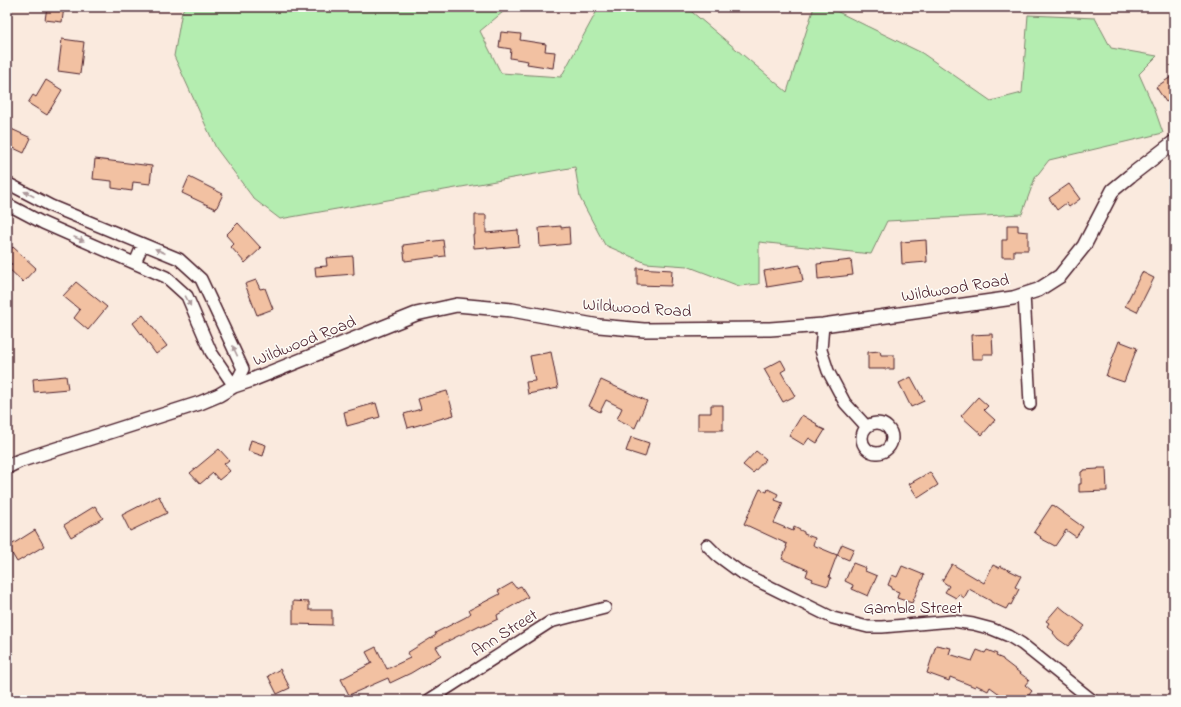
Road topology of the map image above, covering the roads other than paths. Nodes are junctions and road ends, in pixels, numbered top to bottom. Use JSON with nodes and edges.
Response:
{"nodes":[{"id":1,"x":1174,"y":142,"type":"edge"},
{"id":2,"x":7,"y":183,"type":"edge"},
{"id":3,"x":7,"y":204,"type":"edge"},
{"id":4,"x":51,"y":206,"type":"junction"},
{"id":5,"x":43,"y":224,"type":"junction"},
{"id":6,"x":143,"y":244,"type":"junction"},
{"id":7,"x":134,"y":263,"type":"junction"},
{"id":8,"x":1024,"y":294,"type":"junction"},
{"id":9,"x":823,"y":325,"type":"junction"},
{"id":10,"x":234,"y":386,"type":"junction"},
{"id":11,"x":1030,"y":404,"type":"dead end"},
{"id":12,"x":866,"y":426,"type":"dead end"},
{"id":13,"x":7,"y":467,"type":"edge"},
{"id":14,"x":707,"y":545,"type":"dead end"},
{"id":15,"x":605,"y":608,"type":"dead end"},
{"id":16,"x":429,"y":700,"type":"edge"},
{"id":17,"x":1092,"y":700,"type":"edge"}],
"edges":[{"from":1,"to":8,"type":"street","name":"Wildwood Road"},
{"from":4,"to":2,"type":"street","one_way":true},
{"from":3,"to":5,"type":"street"},
{"from":4,"to":5,"type":"street"},
{"from":4,"to":6,"type":"street"},
{"from":5,"to":7,"type":"street","one_way":true},
{"from":6,"to":7,"type":"street"},
{"from":10,"to":6,"type":"street","one_way":true},
{"from":7,"to":10,"type":"street","one_way":true},
{"from":8,"to":9,"type":"street","name":"Wildwood Road"},
{"from":8,"to":11,"type":"street"},
{"from":9,"to":10,"type":"street","name":"Wildwood Road"},
{"from":9,"to":12,"type":"street"},
{"from":10,"to":13,"type":"street","name":"Wildwood Road"},
{"from":14,"to":17,"type":"street","name":"Gamble Street"},
{"from":15,"to":16,"type":"street","name":"Ann Street"}]}
